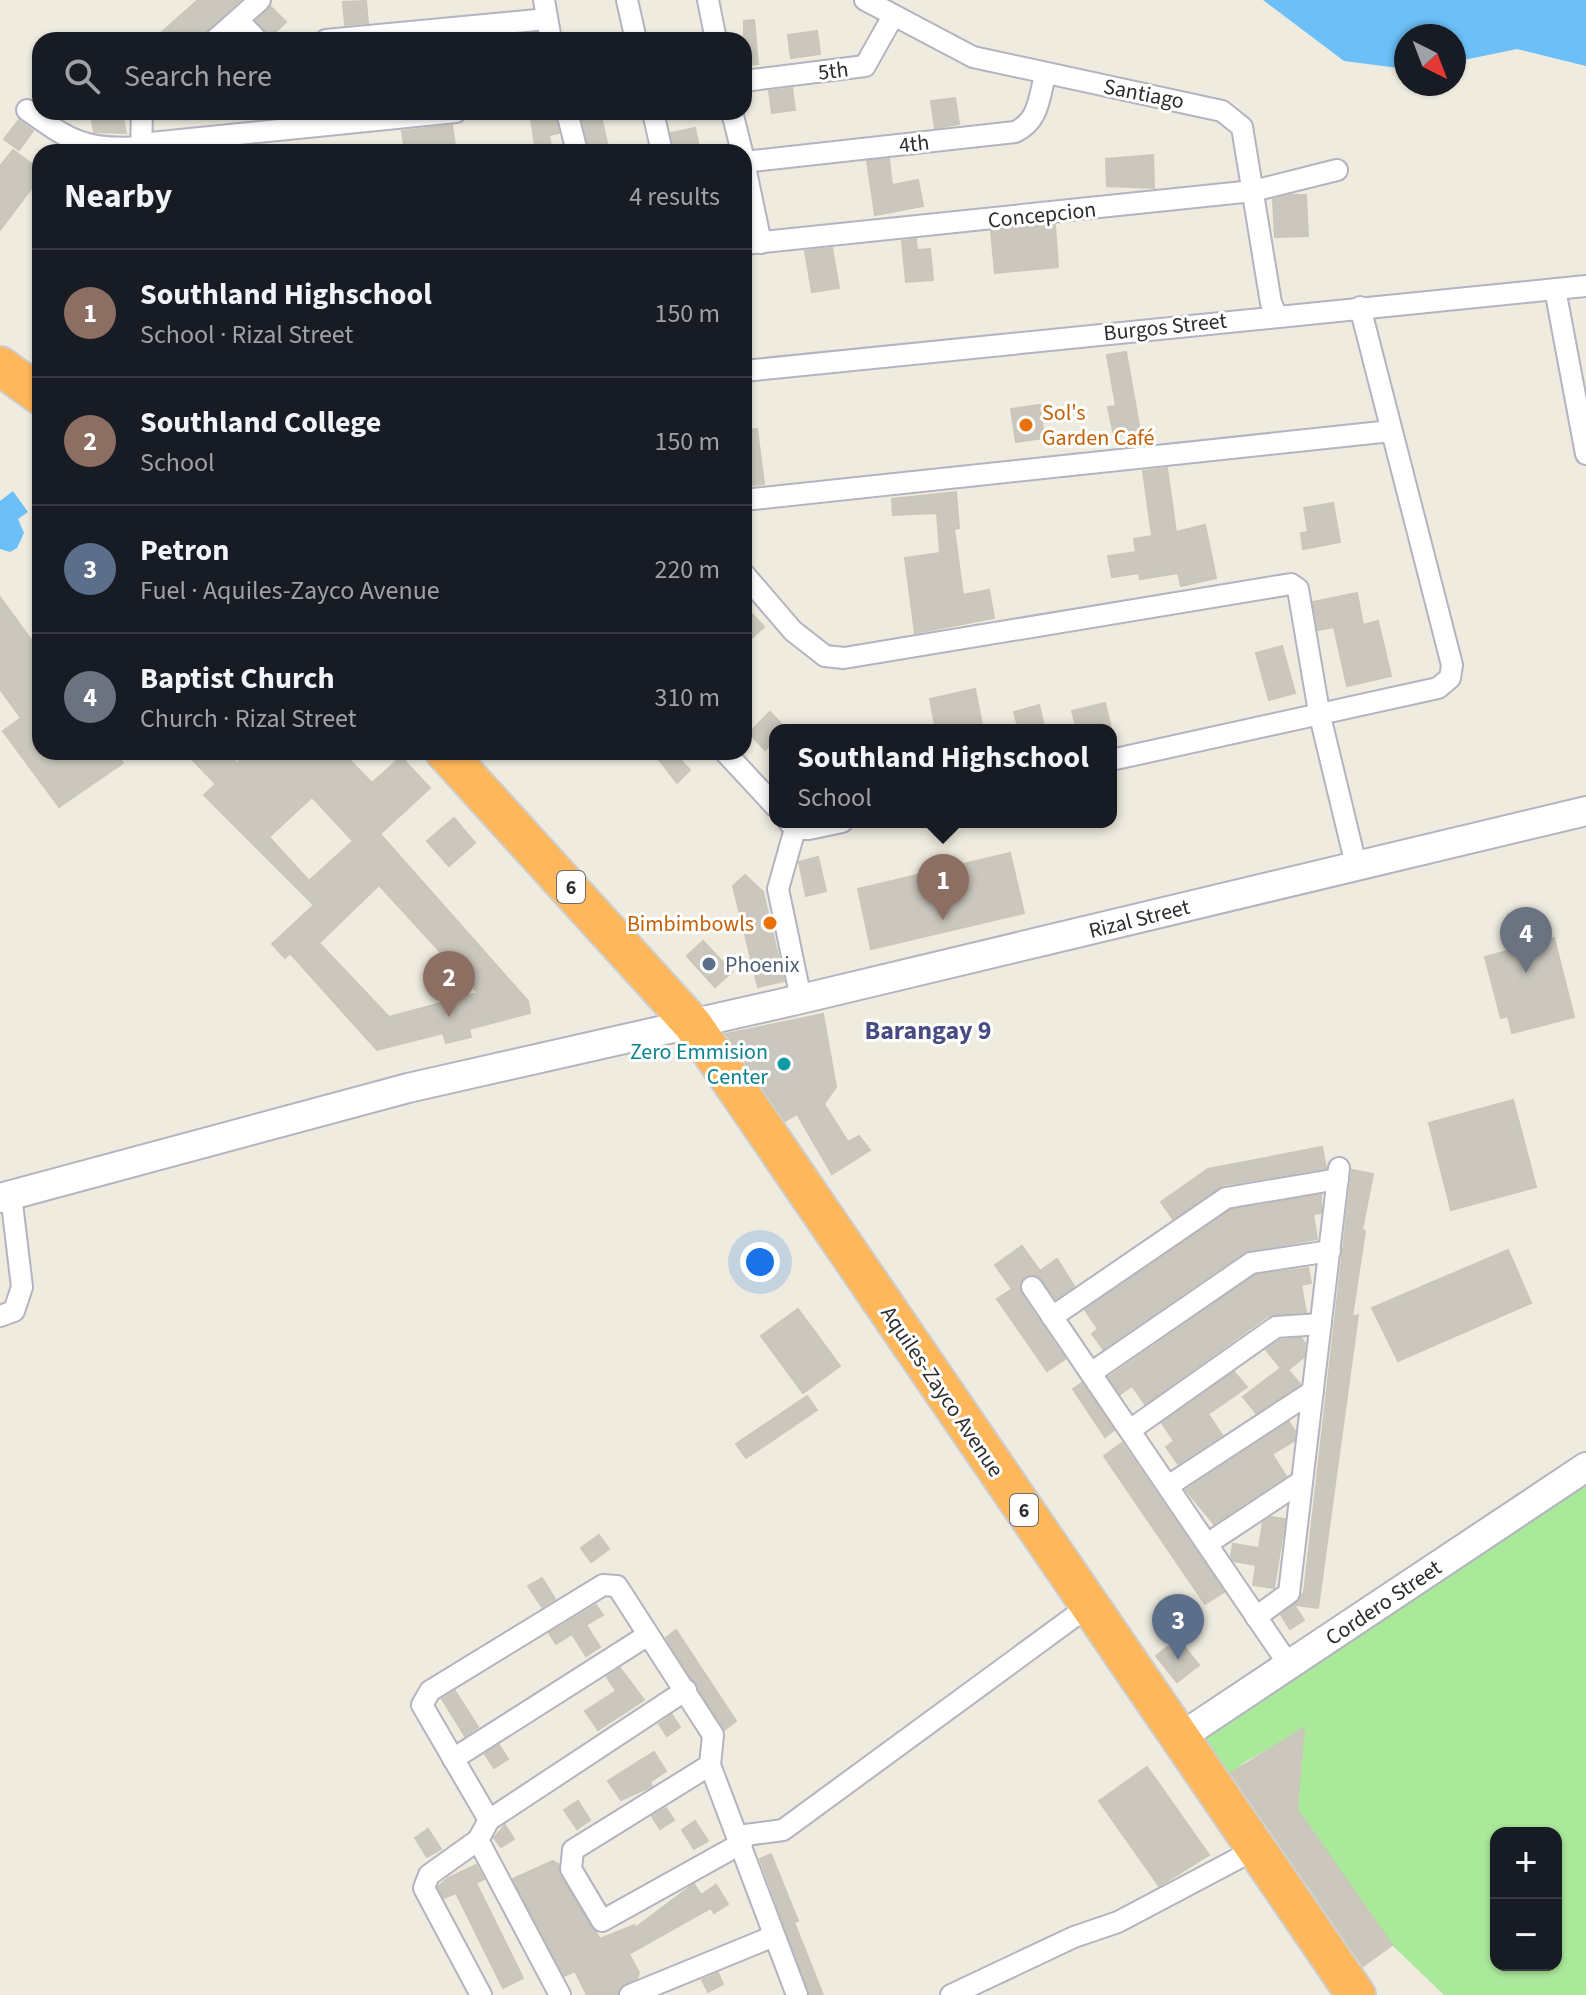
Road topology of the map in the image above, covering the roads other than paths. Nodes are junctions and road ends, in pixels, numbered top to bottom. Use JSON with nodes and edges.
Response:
{"nodes":[{"id":1,"x":260,"y":0,"type":"edge"},
{"id":2,"x":627,"y":0,"type":"edge"},
{"id":3,"x":708,"y":0,"type":"edge"},
{"id":4,"x":865,"y":0,"type":"edge"},
{"id":5,"x":546,"y":10,"type":"edge"},
{"id":6,"x":893,"y":16,"type":"junction"},
{"id":7,"x":238,"y":20,"type":"junction"},
{"id":8,"x":224,"y":32,"type":"edge"},
{"id":9,"x":249,"y":32,"type":"edge"},
{"id":10,"x":385,"y":32,"type":"edge"},
{"id":11,"x":550,"y":32,"type":"edge"},
{"id":12,"x":634,"y":32,"type":"edge"},
{"id":13,"x":714,"y":32,"type":"edge"},
{"id":14,"x":1045,"y":75,"type":"junction"},
{"id":15,"x":752,"y":80,"type":"edge"},
{"id":16,"x":27,"y":110,"type":"dead end"},
{"id":17,"x":32,"y":113,"type":"edge"},
{"id":18,"x":42,"y":120,"type":"edge"},
{"id":19,"x":142,"y":120,"type":"edge"},
{"id":20,"x":386,"y":120,"type":"edge"},
{"id":21,"x":569,"y":120,"type":"edge"},
{"id":22,"x":655,"y":120,"type":"edge"},
{"id":23,"x":734,"y":120,"type":"edge"},
{"id":24,"x":79,"y":144,"type":"edge"},
{"id":25,"x":141,"y":144,"type":"edge"},
{"id":26,"x":176,"y":144,"type":"edge"},
{"id":27,"x":575,"y":144,"type":"edge"},
{"id":28,"x":660,"y":144,"type":"edge"},
{"id":29,"x":740,"y":144,"type":"edge"},
{"id":30,"x":752,"y":161,"type":"edge"},
{"id":31,"x":1337,"y":170,"type":"dead end"},
{"id":32,"x":1253,"y":191,"type":"junction"},
{"id":33,"x":753,"y":243,"type":"edge"},
{"id":34,"x":1586,"y":286,"type":"edge"},
{"id":35,"x":1555,"y":289,"type":"junction"},
{"id":36,"x":1360,"y":307,"type":"junction"},
{"id":37,"x":1276,"y":314,"type":"junction"},
{"id":38,"x":0,"y":366,"type":"edge"},
{"id":39,"x":752,"y":370,"type":"edge"},
{"id":40,"x":32,"y":389,"type":"edge"},
{"id":41,"x":1391,"y":431,"type":"junction"},
{"id":42,"x":1586,"y":454,"type":"edge"},
{"id":43,"x":752,"y":499,"type":"edge"},
{"id":44,"x":752,"y":583,"type":"edge"},
{"id":45,"x":1319,"y":712,"type":"junction"},
{"id":46,"x":1117,"y":759,"type":"edge"},
{"id":47,"x":452,"y":760,"type":"edge"},
{"id":48,"x":732,"y":760,"type":"edge"},
{"id":49,"x":769,"y":800,"type":"edge"},
{"id":50,"x":1586,"y":811,"type":"edge"},
{"id":51,"x":791,"y":828,"type":"edge"},
{"id":52,"x":1356,"y":865,"type":"junction"},
{"id":53,"x":801,"y":999,"type":"junction"},
{"id":54,"x":693,"y":1025,"type":"junction"},
{"id":55,"x":6,"y":1196,"type":"edge"},
{"id":56,"x":1330,"y":1251,"type":"junction"},
{"id":57,"x":1032,"y":1287,"type":"dead end"},
{"id":58,"x":0,"y":1316,"type":"edge"},
{"id":59,"x":1052,"y":1317,"type":"junction"},
{"id":60,"x":1321,"y":1324,"type":"junction"},
{"id":61,"x":1091,"y":1373,"type":"junction"},
{"id":62,"x":1313,"y":1391,"type":"junction"},
{"id":63,"x":1130,"y":1430,"type":"junction"},
{"id":64,"x":1586,"y":1467,"type":"edge"},
{"id":65,"x":1302,"y":1481,"type":"junction"},
{"id":66,"x":1168,"y":1486,"type":"junction"},
{"id":67,"x":1207,"y":1544,"type":"junction"},
{"id":68,"x":1090,"y":1605,"type":"junction"},
{"id":69,"x":1256,"y":1617,"type":"junction"},
{"id":70,"x":648,"y":1635,"type":"junction"},
{"id":71,"x":1289,"y":1665,"type":"junction"},
{"id":72,"x":686,"y":1690,"type":"junction"},
{"id":73,"x":1179,"y":1738,"type":"junction"},
{"id":74,"x":453,"y":1759,"type":"junction"},
{"id":75,"x":710,"y":1765,"type":"junction"},
{"id":76,"x":489,"y":1820,"type":"junction"},
{"id":77,"x":478,"y":1840,"type":"junction"},
{"id":78,"x":742,"y":1844,"type":"junction"},
{"id":79,"x":1256,"y":1849,"type":"junction"},
{"id":80,"x":774,"y":1936,"type":"junction"},
{"id":81,"x":481,"y":1995,"type":"edge"},
{"id":82,"x":560,"y":1995,"type":"edge"},
{"id":83,"x":630,"y":1995,"type":"edge"},
{"id":84,"x":797,"y":1995,"type":"edge"},
{"id":85,"x":951,"y":1995,"type":"edge"},
{"id":86,"x":1356,"y":1995,"type":"edge"}],
"edges":[{"from":1,"to":7,"type":"street"},
{"from":2,"to":12,"type":"street"},
{"from":3,"to":13,"type":"street"},
{"from":4,"to":6,"type":"street","name":"Santiago"},
{"from":5,"to":10,"type":"street"},
{"from":5,"to":11,"type":"street"},
{"from":6,"to":14,"type":"street","name":"Santiago"},
{"from":6,"to":15,"type":"street","name":"5th"},
{"from":7,"to":8,"type":"street"},
{"from":7,"to":9,"type":"street"},
{"from":14,"to":30,"type":"street","name":"4th"},
{"from":14,"to":32,"type":"street","name":"Santiago"},
{"from":16,"to":17,"type":"street"},
{"from":18,"to":24,"type":"street"},
{"from":19,"to":25,"type":"street"},
{"from":20,"to":26,"type":"street"},
{"from":21,"to":27,"type":"street"},
{"from":22,"to":28,"type":"street"},
{"from":23,"to":29,"type":"street"},
{"from":31,"to":32,"type":"street","name":"Concepcion"},
{"from":32,"to":33,"type":"street","name":"Concepcion"},
{"from":32,"to":37,"type":"street","name":"Santiago"},
{"from":34,"to":35,"type":"street","name":"Burgos Street"},
{"from":35,"to":36,"type":"street","name":"Burgos Street"},
{"from":35,"to":42,"type":"street"},
{"from":36,"to":37,"type":"street","name":"Burgos Street"},
{"from":36,"to":41,"type":"street"},
{"from":37,"to":39,"type":"street","name":"Burgos Street"},
{"from":38,"to":40,"type":"highway"},
{"from":41,"to":43,"type":"street"},
{"from":41,"to":45,"type":"street"},
{"from":44,"to":45,"type":"street"},
{"from":45,"to":46,"type":"street"},
{"from":45,"to":52,"type":"street"},
{"from":47,"to":54,"type":"highway","number":"6"},
{"from":48,"to":49,"type":"street"},
{"from":50,"to":52,"type":"street","name":"Rizal Street"},
{"from":51,"to":53,"type":"street"},
{"from":52,"to":53,"type":"street","name":"Rizal Street"},
{"from":53,"to":54,"type":"street","name":"Rizal Street"},
{"from":54,"to":55,"type":"street","name":"Rizal Street"},
{"from":54,"to":68,"type":"highway","name":"Aquiles-Zayco Avenue","number":"6"},
{"from":55,"to":58,"type":"street"},
{"from":56,"to":59,"type":"street"},
{"from":56,"to":60,"type":"street"},
{"from":56,"to":61,"type":"street"},
{"from":57,"to":59,"type":"street"},
{"from":59,"to":61,"type":"street"},
{"from":60,"to":62,"type":"street"},
{"from":60,"to":63,"type":"street"},
{"from":61,"to":63,"type":"street"},
{"from":62,"to":65,"type":"street"},
{"from":62,"to":66,"type":"street"},
{"from":63,"to":66,"type":"street"},
{"from":64,"to":71,"type":"street","name":"Cordero Street"},
{"from":65,"to":67,"type":"street"},
{"from":65,"to":69,"type":"street"},
{"from":66,"to":67,"type":"street"},
{"from":67,"to":69,"type":"street"},
{"from":68,"to":73,"type":"highway","name":"Aquiles-Zayco Avenue","number":"6"},
{"from":68,"to":78,"type":"street"},
{"from":69,"to":71,"type":"street"},
{"from":70,"to":72,"type":"street"},
{"from":70,"to":74,"type":"street"},
{"from":70,"to":74,"type":"street"},
{"from":71,"to":73,"type":"street","name":"Cordero Street"},
{"from":72,"to":75,"type":"street"},
{"from":72,"to":76,"type":"street"},
{"from":73,"to":79,"type":"highway","name":"Aquiles-Zayco Avenue","number":"6"},
{"from":74,"to":76,"type":"street"},
{"from":75,"to":78,"type":"street"},
{"from":75,"to":78,"type":"street"},
{"from":76,"to":77,"type":"street"},
{"from":77,"to":81,"type":"street"},
{"from":77,"to":82,"type":"street"},
{"from":78,"to":80,"type":"street"},
{"from":79,"to":85,"type":"street"},
{"from":79,"to":86,"type":"highway","name":"Aquiles-Zayco Avenue","number":"6"},
{"from":80,"to":83,"type":"street"},
{"from":80,"to":84,"type":"street"}]}
